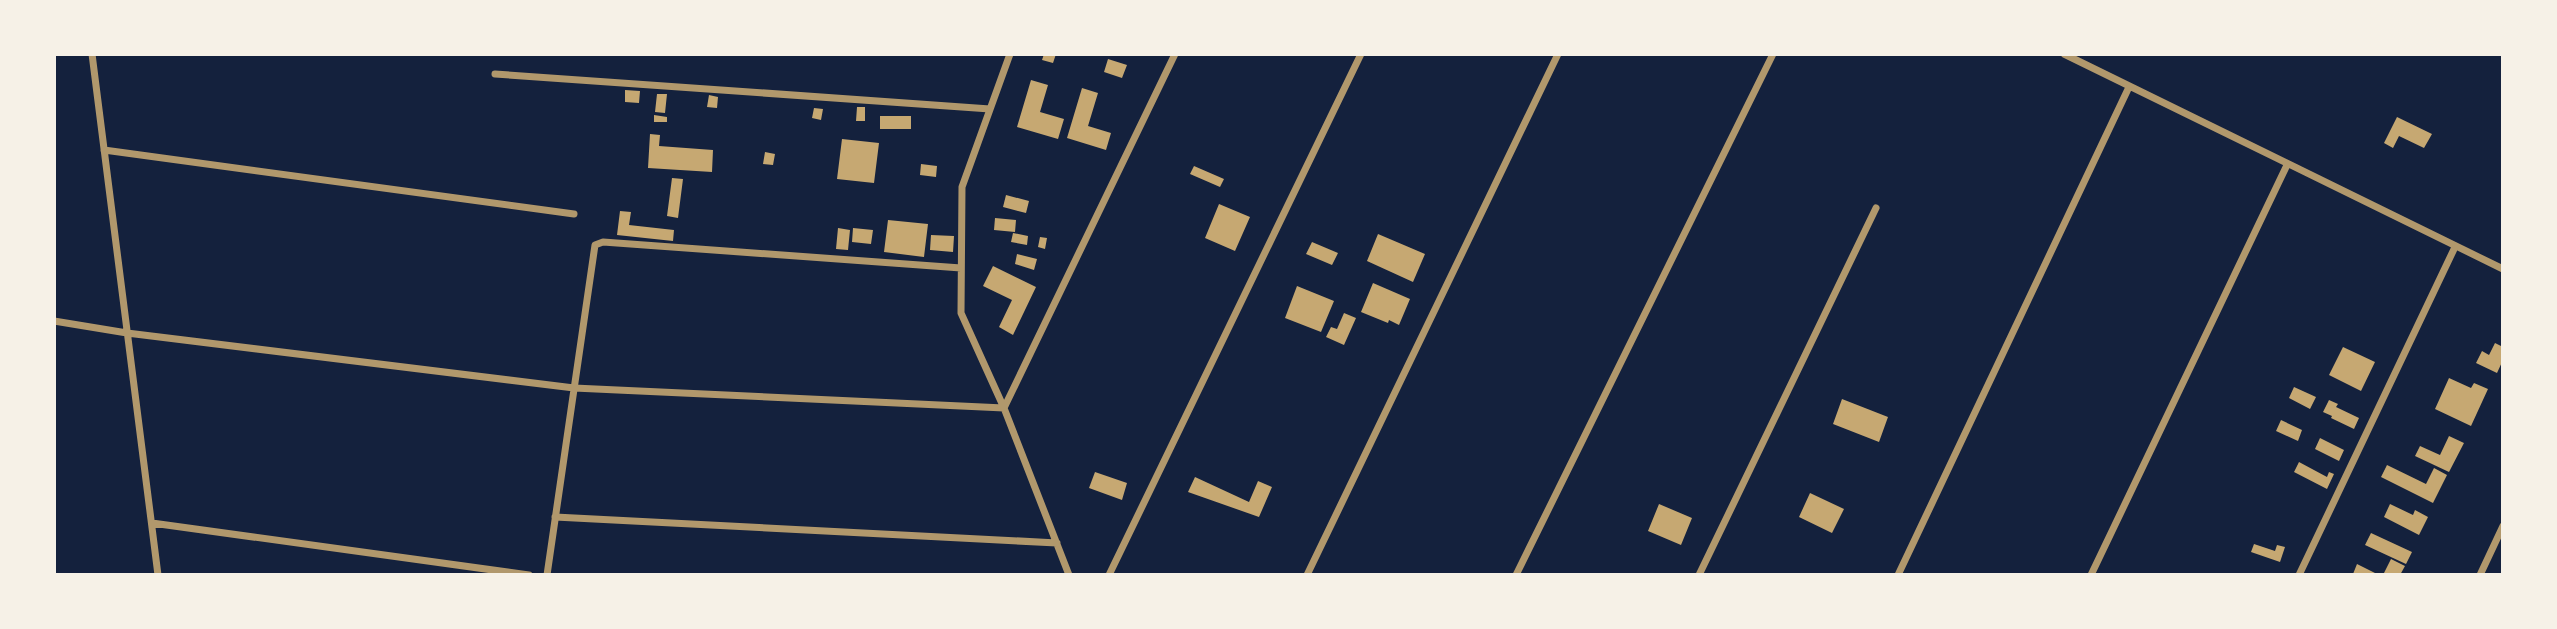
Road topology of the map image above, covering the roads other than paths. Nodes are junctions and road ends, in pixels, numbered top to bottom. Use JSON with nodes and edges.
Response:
{"nodes":[{"id":1,"x":92,"y":54,"type":"edge"},
{"id":2,"x":1010,"y":54,"type":"edge"},
{"id":3,"x":1175,"y":54,"type":"edge"},
{"id":4,"x":1361,"y":54,"type":"edge"},
{"id":5,"x":1558,"y":54,"type":"edge"},
{"id":6,"x":1773,"y":54,"type":"edge"},
{"id":7,"x":2064,"y":54,"type":"edge"},
{"id":8,"x":495,"y":74,"type":"dead end"},
{"id":9,"x":2129,"y":87,"type":"junction"},
{"id":10,"x":990,"y":109,"type":"junction"},
{"id":11,"x":104,"y":150,"type":"junction"},
{"id":12,"x":2287,"y":165,"type":"junction"},
{"id":13,"x":1876,"y":208,"type":"dead end"},
{"id":14,"x":574,"y":214,"type":"dead end"},
{"id":15,"x":2455,"y":247,"type":"junction"},
{"id":16,"x":961,"y":268,"type":"junction"},
{"id":17,"x":2503,"y":269,"type":"edge"},
{"id":18,"x":54,"y":321,"type":"edge"},
{"id":19,"x":127,"y":333,"type":"junction"},
{"id":20,"x":575,"y":388,"type":"junction"},
{"id":21,"x":1004,"y":408,"type":"junction"},
{"id":22,"x":555,"y":517,"type":"junction"},
{"id":23,"x":152,"y":523,"type":"junction"},
{"id":24,"x":2503,"y":526,"type":"edge"},
{"id":25,"x":1057,"y":543,"type":"junction"},
{"id":26,"x":158,"y":575,"type":"edge"},
{"id":27,"x":529,"y":575,"type":"edge"},
{"id":28,"x":547,"y":575,"type":"edge"},
{"id":29,"x":1069,"y":575,"type":"edge"},
{"id":30,"x":1109,"y":575,"type":"edge"},
{"id":31,"x":1307,"y":575,"type":"edge"},
{"id":32,"x":1516,"y":575,"type":"edge"},
{"id":33,"x":1699,"y":575,"type":"edge"},
{"id":34,"x":1898,"y":575,"type":"edge"},
{"id":35,"x":2091,"y":575,"type":"edge"},
{"id":36,"x":2299,"y":575,"type":"edge"},
{"id":37,"x":2480,"y":575,"type":"edge"}],
"edges":[{"from":1,"to":11,"type":"street"},
{"from":2,"to":10,"type":"street"},
{"from":3,"to":21,"type":"street"},
{"from":4,"to":30,"type":"street"},
{"from":5,"to":31,"type":"street"},
{"from":6,"to":32,"type":"street"},
{"from":7,"to":9,"type":"street"},
{"from":8,"to":10,"type":"street"},
{"from":9,"to":12,"type":"street"},
{"from":9,"to":34,"type":"street"},
{"from":10,"to":16,"type":"street"},
{"from":11,"to":14,"type":"street"},
{"from":11,"to":19,"type":"street"},
{"from":12,"to":15,"type":"street"},
{"from":12,"to":35,"type":"street"},
{"from":13,"to":33,"type":"street"},
{"from":15,"to":17,"type":"street"},
{"from":15,"to":36,"type":"street"},
{"from":16,"to":20,"type":"street"},
{"from":16,"to":21,"type":"street"},
{"from":18,"to":19,"type":"street"},
{"from":19,"to":20,"type":"street"},
{"from":19,"to":23,"type":"street"},
{"from":20,"to":21,"type":"street"},
{"from":20,"to":22,"type":"street"},
{"from":21,"to":25,"type":"street"},
{"from":22,"to":25,"type":"street"},
{"from":22,"to":28,"type":"street"},
{"from":23,"to":26,"type":"street"},
{"from":23,"to":27,"type":"street"},
{"from":24,"to":37,"type":"street"},
{"from":25,"to":29,"type":"street"}]}
